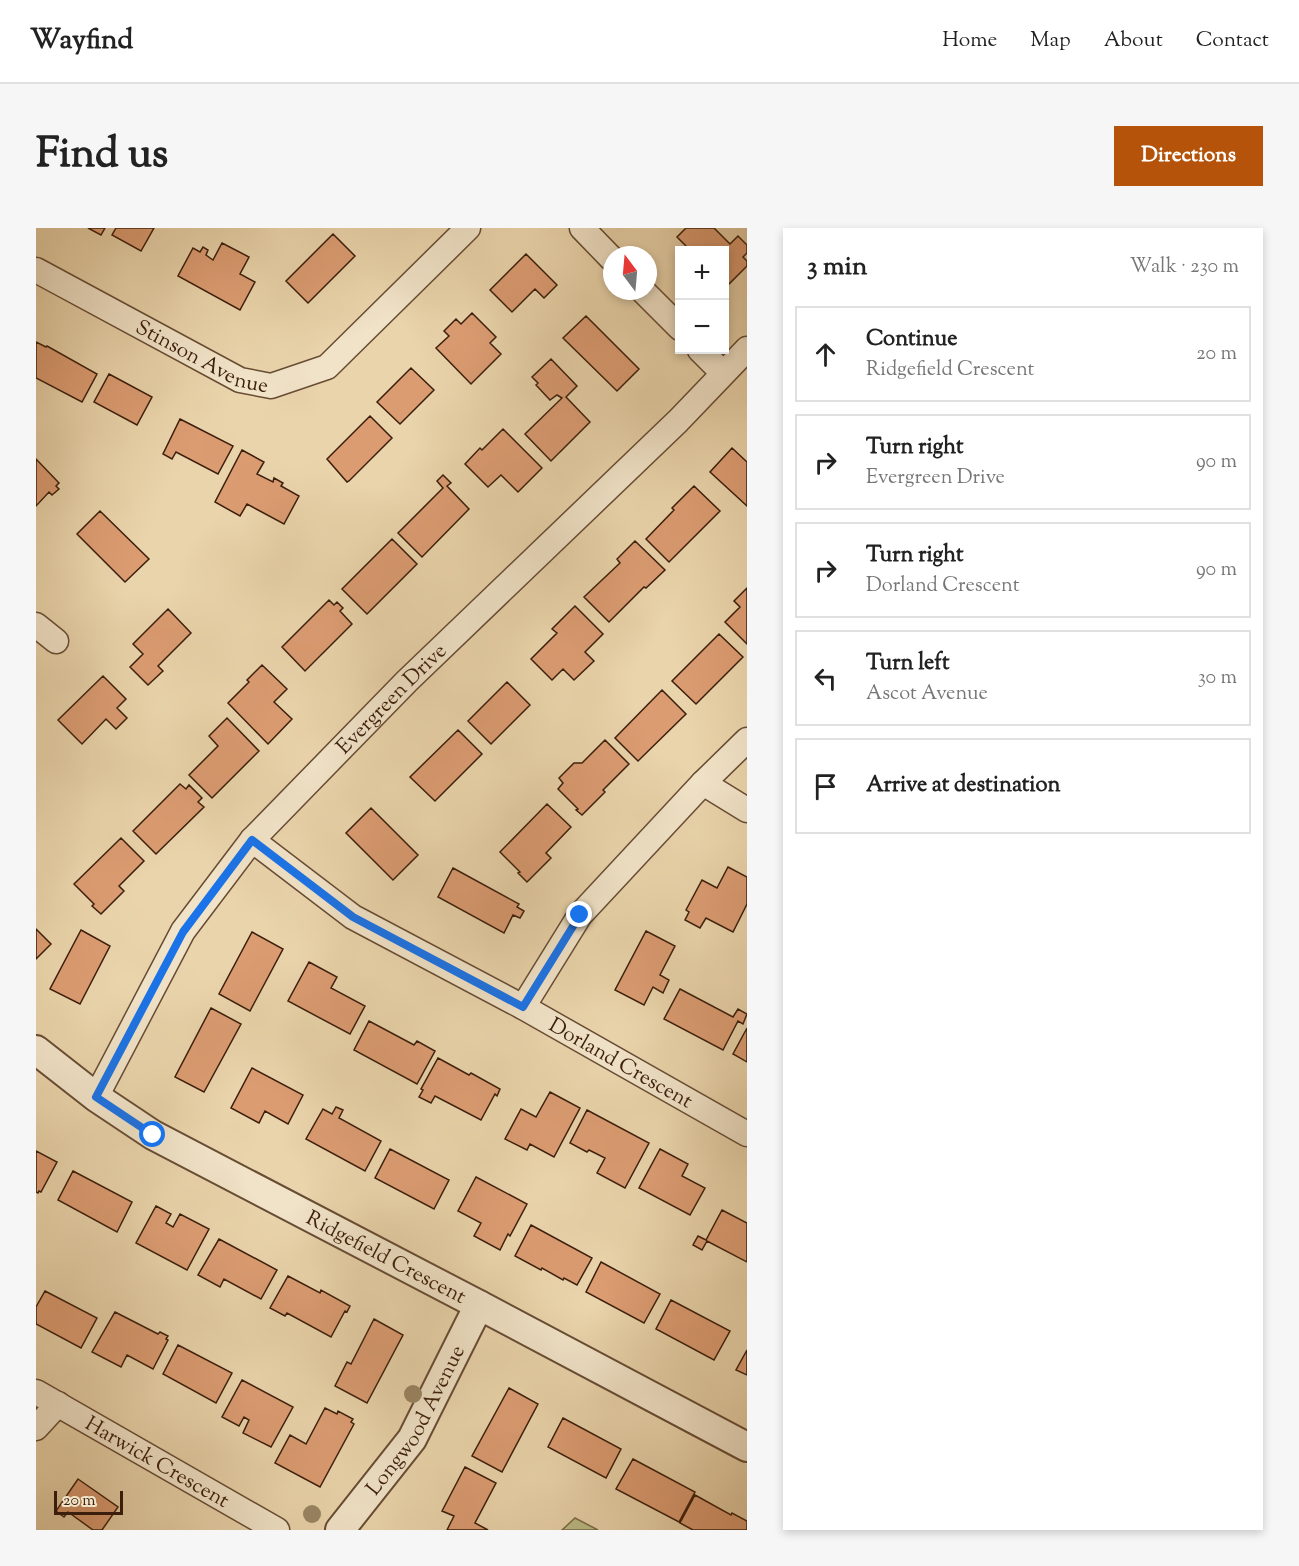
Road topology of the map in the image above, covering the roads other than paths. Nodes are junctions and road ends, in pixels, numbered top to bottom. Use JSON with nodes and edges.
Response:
{"nodes":[{"id":1,"x":468,"y":228,"type":"edge"},
{"id":2,"x":582,"y":228,"type":"edge"},
{"id":3,"x":603,"y":250,"type":"edge"},
{"id":4,"x":36,"y":270,"type":"edge"},
{"id":5,"x":652,"y":300,"type":"edge"},
{"id":6,"x":675,"y":323,"type":"edge"},
{"id":7,"x":747,"y":349,"type":"edge"},
{"id":8,"x":704,"y":354,"type":"edge"},
{"id":9,"x":723,"y":373,"type":"junction"},
{"id":10,"x":36,"y":625,"type":"edge"},
{"id":11,"x":56,"y":641,"type":"dead end"},
{"id":12,"x":747,"y":740,"type":"edge"},
{"id":13,"x":703,"y":783,"type":"junction"},
{"id":14,"x":747,"y":810,"type":"edge"},
{"id":15,"x":252,"y":840,"type":"junction"},
{"id":16,"x":523,"y":1007,"type":"junction"},
{"id":17,"x":36,"y":1050,"type":"edge"},
{"id":18,"x":96,"y":1097,"type":"junction"},
{"id":19,"x":747,"y":1134,"type":"edge"},
{"id":20,"x":479,"y":1305,"type":"junction"},
{"id":21,"x":36,"y":1392,"type":"edge"},
{"id":22,"x":58,"y":1404,"type":"junction"},
{"id":23,"x":36,"y":1428,"type":"edge"},
{"id":24,"x":747,"y":1447,"type":"edge"},
{"id":25,"x":277,"y":1530,"type":"edge"},
{"id":26,"x":340,"y":1530,"type":"edge"}],
"edges":[{"from":1,"to":4,"type":"street","name":"Stinson Avenue"},
{"from":2,"to":3,"type":"street"},
{"from":5,"to":6,"type":"street"},
{"from":7,"to":9,"type":"street","name":"Evergreen Drive"},
{"from":8,"to":9,"type":"street"},
{"from":9,"to":15,"type":"street","name":"Evergreen Drive"},
{"from":10,"to":11,"type":"street"},
{"from":12,"to":13,"type":"street"},
{"from":13,"to":14,"type":"street"},
{"from":13,"to":16,"type":"street"},
{"from":15,"to":16,"type":"street","name":"Dorland Crescent"},
{"from":15,"to":18,"type":"street","name":"Evergreen Drive"},
{"from":16,"to":19,"type":"street","name":"Dorland Crescent"},
{"from":17,"to":18,"type":"street","name":"Ridgefield Crescent"},
{"from":18,"to":20,"type":"street","name":"Ridgefield Crescent"},
{"from":20,"to":24,"type":"street","name":"Ridgefield Crescent"},
{"from":20,"to":26,"type":"street","name":"Longwood Avenue"},
{"from":21,"to":22,"type":"street","name":"Harwick Crescent"},
{"from":22,"to":23,"type":"street"},
{"from":22,"to":25,"type":"street","name":"Harwick Crescent"}]}
